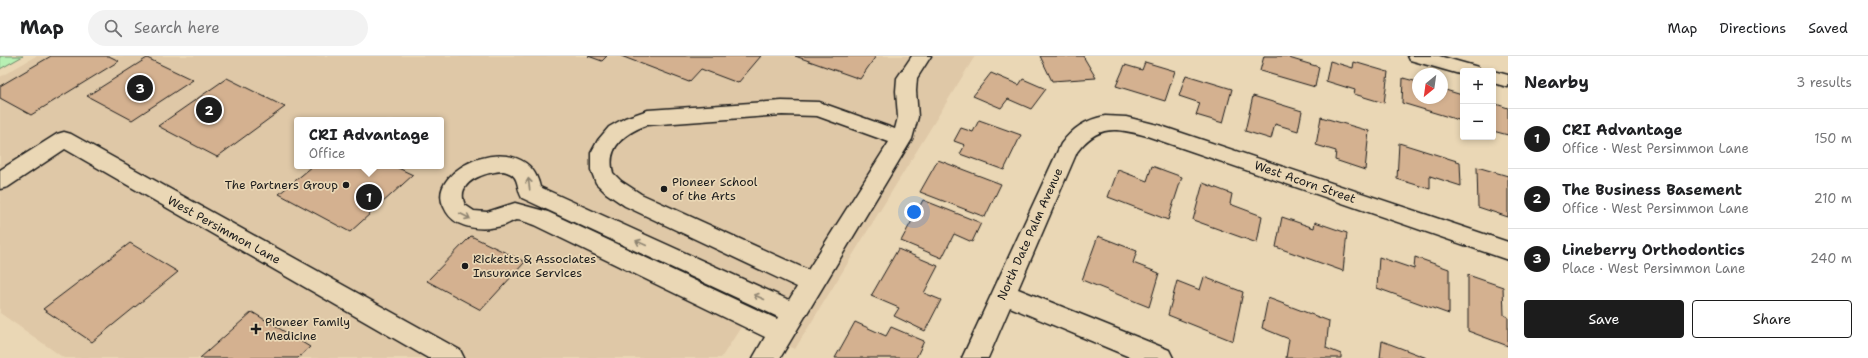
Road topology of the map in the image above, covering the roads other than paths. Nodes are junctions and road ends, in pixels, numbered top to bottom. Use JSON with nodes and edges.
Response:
{"nodes":[{"id":1,"x":922,"y":56,"type":"edge"},
{"id":2,"x":1417,"y":56,"type":"edge"},
{"id":3,"x":1460,"y":68,"type":"edge"},
{"id":4,"x":1496,"y":78,"type":"edge"},
{"id":5,"x":1508,"y":82,"type":"edge"},
{"id":6,"x":1099,"y":123,"type":"joint"},
{"id":7,"x":902,"y":138,"type":"junction"},
{"id":8,"x":0,"y":181,"type":"edge"},
{"id":9,"x":1508,"y":251,"type":"edge"},
{"id":10,"x":813,"y":283,"type":"junction"},
{"id":11,"x":1003,"y":293,"type":"junction"},
{"id":12,"x":794,"y":313,"type":"junction"},
{"id":13,"x":782,"y":333,"type":"junction"},
{"id":14,"x":451,"y":358,"type":"edge"},
{"id":15,"x":766,"y":358,"type":"edge"},
{"id":16,"x":975,"y":358,"type":"edge"},
{"id":17,"x":1160,"y":358,"type":"edge"}],
"edges":[{"from":1,"to":7,"type":"street"},
{"from":2,"to":3,"type":"street"},
{"from":4,"to":5,"type":"street"},
{"from":6,"to":9,"type":"street","name":"West Acorn Street"},
{"from":6,"to":11,"type":"street","name":"North Date Palm Avenue"},
{"from":7,"to":10,"type":"street"},
{"from":7,"to":10,"type":"street"},
{"from":8,"to":14,"type":"street","name":"West Persimmon Lane"},
{"from":10,"to":12,"type":"street"},
{"from":11,"to":16,"type":"street","name":"North Date Palm Avenue"},
{"from":11,"to":17,"type":"street"},
{"from":12,"to":13,"type":"street"},
{"from":12,"to":13,"type":"street","one_way":true},
{"from":13,"to":15,"type":"street"}]}
